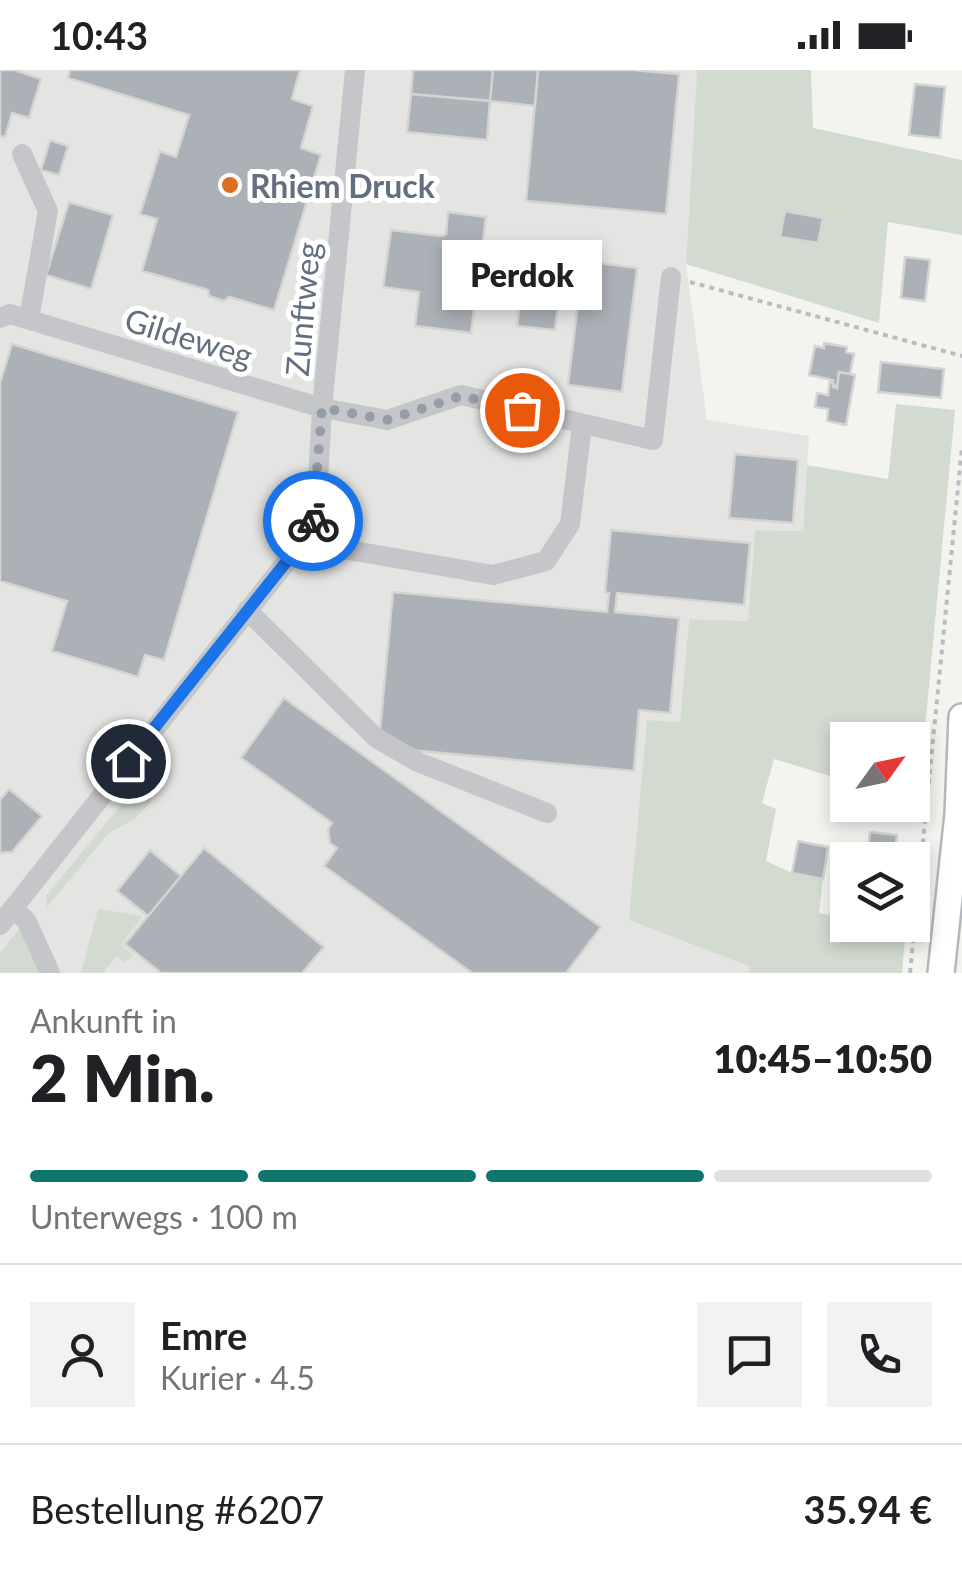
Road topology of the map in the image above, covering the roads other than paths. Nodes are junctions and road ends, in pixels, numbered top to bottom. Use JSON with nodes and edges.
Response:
{"nodes":[{"id":1,"x":354,"y":70,"type":"edge"},
{"id":2,"x":22,"y":154,"type":"dead end"},
{"id":3,"x":671,"y":277,"type":"road end"},
{"id":4,"x":0,"y":318,"type":"edge"},
{"id":5,"x":29,"y":320,"type":"junction"},
{"id":6,"x":322,"y":408,"type":"junction"},
{"id":7,"x":582,"y":425,"type":"junction"},
{"id":8,"x":302,"y":542,"type":"junction"},
{"id":9,"x":247,"y":610,"type":"junction"},
{"id":10,"x":962,"y":717,"type":"edge"},
{"id":11,"x":547,"y":812,"type":"dead end"},
{"id":12,"x":4,"y":918,"type":"edge"},
{"id":13,"x":50,"y":973,"type":"edge"},
{"id":14,"x":941,"y":973,"type":"edge"}],
"edges":[{"from":1,"to":6,"type":"street","name":"Zunftweg"},
{"from":2,"to":5,"type":"street"},
{"from":3,"to":7,"type":"street","name":"Gildeweg"},
{"from":4,"to":5,"type":"street","name":"Gildeweg"},
{"from":5,"to":6,"type":"street","name":"Gildeweg"},
{"from":6,"to":7,"type":"street","name":"Gildeweg"},
{"from":6,"to":8,"type":"street","name":"Zunftweg"},
{"from":7,"to":8,"type":"street"},
{"from":8,"to":9,"type":"street","name":"Zunftweg"},
{"from":9,"to":11,"type":"street"},
{"from":9,"to":12,"type":"street","name":"Zunftweg"},
{"from":10,"to":14,"type":"main road"},
{"from":12,"to":13,"type":"street"}]}
